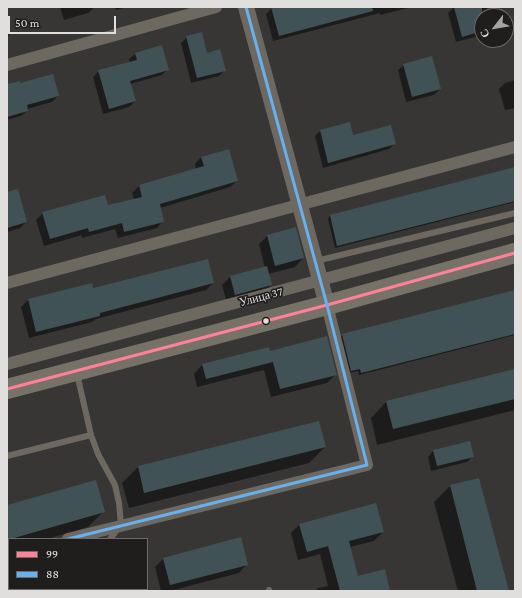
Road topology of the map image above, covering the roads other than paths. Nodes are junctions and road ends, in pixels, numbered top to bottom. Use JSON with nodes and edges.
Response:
{"nodes":[{"id":1,"x":216,"y":7,"type":"edge"},
{"id":2,"x":246,"y":7,"type":"edge"},
{"id":3,"x":7,"y":64,"type":"edge"},
{"id":4,"x":515,"y":147,"type":"edge"},
{"id":5,"x":299,"y":204,"type":"junction"},
{"id":6,"x":515,"y":213,"type":"edge"},
{"id":7,"x":515,"y":228,"type":"edge"},
{"id":8,"x":515,"y":253,"type":"edge"},
{"id":9,"x":315,"y":261,"type":"junction"},
{"id":10,"x":7,"y":283,"type":"edge"},
{"id":11,"x":327,"y":305,"type":"junction"},
{"id":12,"x":7,"y":364,"type":"edge"},
{"id":13,"x":77,"y":371,"type":"junction"},
{"id":14,"x":7,"y":389,"type":"edge"},
{"id":15,"x":92,"y":435,"type":"junction"},
{"id":16,"x":7,"y":456,"type":"edge"},
{"id":17,"x":121,"y":525,"type":"junction"},
{"id":18,"x":72,"y":538,"type":"edge"},
{"id":19,"x":111,"y":538,"type":"edge"}],
"edges":[{"from":1,"to":3,"type":"street"},
{"from":2,"to":5,"type":"street"},
{"from":4,"to":5,"type":"street"},
{"from":5,"to":9,"type":"street"},
{"from":5,"to":10,"type":"street"},
{"from":6,"to":9,"type":"lane"},
{"from":7,"to":12,"type":"street","name":"Улица 37"},
{"from":8,"to":11,"type":"main road"},
{"from":9,"to":11,"type":"street"},
{"from":11,"to":13,"type":"main road"},
{"from":11,"to":17,"type":"street"},
{"from":13,"to":14,"type":"main road"},
{"from":13,"to":15,"type":"lane"},
{"from":15,"to":16,"type":"lane"},
{"from":15,"to":17,"type":"lane"},
{"from":17,"to":18,"type":"street"},
{"from":17,"to":19,"type":"lane"}]}
